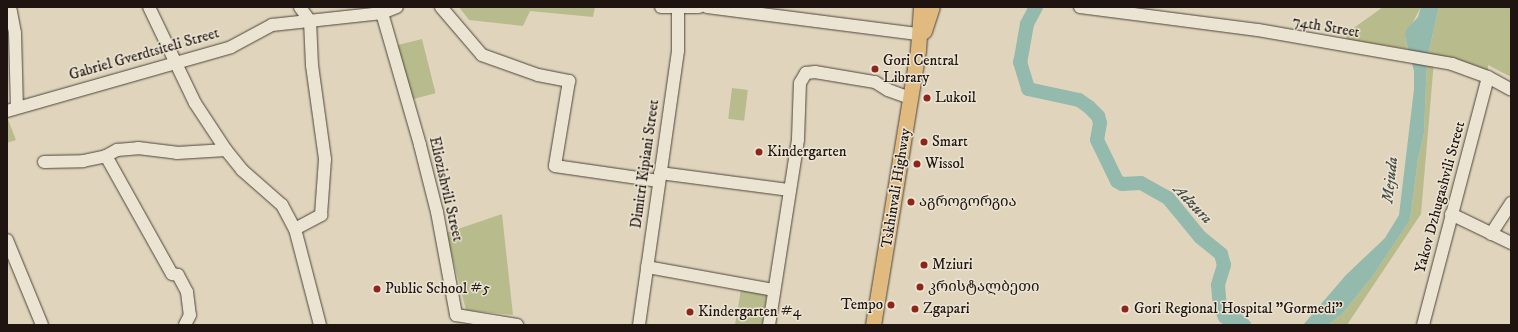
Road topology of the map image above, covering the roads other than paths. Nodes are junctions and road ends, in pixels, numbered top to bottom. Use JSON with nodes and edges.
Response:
{"nodes":[{"id":1,"x":10,"y":7,"type":"edge"},
{"id":2,"x":149,"y":7,"type":"edge"},
{"id":3,"x":300,"y":7,"type":"edge"},
{"id":4,"x":397,"y":7,"type":"edge"},
{"id":5,"x":441,"y":7,"type":"edge"},
{"id":6,"x":661,"y":7,"type":"edge"},
{"id":7,"x":700,"y":7,"type":"edge"},
{"id":8,"x":706,"y":7,"type":"edge"},
{"id":9,"x":920,"y":7,"type":"edge"},
{"id":10,"x":932,"y":7,"type":"edge"},
{"id":11,"x":1080,"y":7,"type":"edge"},
{"id":12,"x":678,"y":8,"type":"edge"},
{"id":13,"x":382,"y":13,"type":"junction"},
{"id":14,"x":310,"y":21,"type":"junction"},
{"id":15,"x":919,"y":34,"type":"junction"},
{"id":16,"x":918,"y":50,"type":"junction"},
{"id":17,"x":178,"y":64,"type":"junction"},
{"id":18,"x":1488,"y":77,"type":"junction"},
{"id":19,"x":1511,"y":90,"type":"edge"},
{"id":20,"x":910,"y":98,"type":"junction"},
{"id":21,"x":12,"y":109,"type":"edge"},
{"id":22,"x":226,"y":150,"type":"junction"},
{"id":23,"x":106,"y":156,"type":"junction"},
{"id":24,"x":44,"y":162,"type":"dead end"},
{"id":25,"x":660,"y":177,"type":"junction"},
{"id":26,"x":790,"y":190,"type":"junction"},
{"id":27,"x":1511,"y":203,"type":"edge"},
{"id":28,"x":1451,"y":214,"type":"junction"},
{"id":29,"x":295,"y":229,"type":"junction"},
{"id":30,"x":1491,"y":234,"type":"junction"},
{"id":31,"x":7,"y":240,"type":"edge"},
{"id":32,"x":1511,"y":243,"type":"edge"},
{"id":33,"x":647,"y":267,"type":"junction"},
{"id":34,"x":774,"y":290,"type":"junction"},
{"id":35,"x":456,"y":315,"type":"junction"},
{"id":36,"x":42,"y":325,"type":"edge"},
{"id":37,"x":186,"y":325,"type":"edge"},
{"id":38,"x":320,"y":325,"type":"edge"},
{"id":39,"x":467,"y":325,"type":"edge"},
{"id":40,"x":517,"y":325,"type":"edge"},
{"id":41,"x":639,"y":325,"type":"edge"},
{"id":42,"x":769,"y":325,"type":"edge"},
{"id":43,"x":873,"y":325,"type":"edge"},
{"id":44,"x":1423,"y":325,"type":"edge"}],
"edges":[{"from":1,"to":21,"type":"street"},
{"from":2,"to":17,"type":"street"},
{"from":3,"to":14,"type":"street"},
{"from":4,"to":13,"type":"street","name":"Gabriel Gverdtsiteli Street"},
{"from":5,"to":25,"type":"street"},
{"from":6,"to":12,"type":"street"},
{"from":7,"to":12,"type":"street"},
{"from":8,"to":15,"type":"street"},
{"from":9,"to":15,"type":"main road","name":"Tskhinvali Highway"},
{"from":10,"to":16,"type":"main road","name":"Tskhinvali Highway"},
{"from":11,"to":18,"type":"street","name":"74th Street"},
{"from":12,"to":25,"type":"street","name":"Dimitri Kipiani Street"},
{"from":13,"to":14,"type":"street","name":"Gabriel Gverdtsiteli Street"},
{"from":13,"to":35,"type":"street","name":"Eliozishvili Street"},
{"from":14,"to":17,"type":"street","name":"Gabriel Gverdtsiteli Street"},
{"from":14,"to":29,"type":"street"},
{"from":15,"to":16,"type":"main road","name":"Tskhinvali Highway"},
{"from":16,"to":20,"type":"main road","name":"Tskhinvali Highway"},
{"from":17,"to":21,"type":"street","name":"Gabriel Gverdtsiteli Street"},
{"from":17,"to":22,"type":"street"},
{"from":18,"to":19,"type":"street"},
{"from":18,"to":28,"type":"street","name":"Yakov Dzhugashvili Street"},
{"from":20,"to":26,"type":"street"},
{"from":20,"to":43,"type":"main road","name":"Tskhinvali Highway"},
{"from":22,"to":23,"type":"street"},
{"from":22,"to":29,"type":"street"},
{"from":23,"to":24,"type":"street"},
{"from":23,"to":37,"type":"street"},
{"from":25,"to":26,"type":"street"},
{"from":25,"to":33,"type":"street","name":"Dimitri Kipiani Street"},
{"from":26,"to":34,"type":"street"},
{"from":27,"to":30,"type":"street"},
{"from":28,"to":30,"type":"street"},
{"from":28,"to":44,"type":"street","name":"Yakov Dzhugashvili Street"},
{"from":29,"to":38,"type":"street"},
{"from":30,"to":32,"type":"street"},
{"from":31,"to":36,"type":"street"},
{"from":33,"to":34,"type":"street"},
{"from":33,"to":41,"type":"street","name":"Dimitri Kipiani Street"},
{"from":34,"to":42,"type":"street"},
{"from":35,"to":39,"type":"street"},
{"from":35,"to":40,"type":"street"}]}
